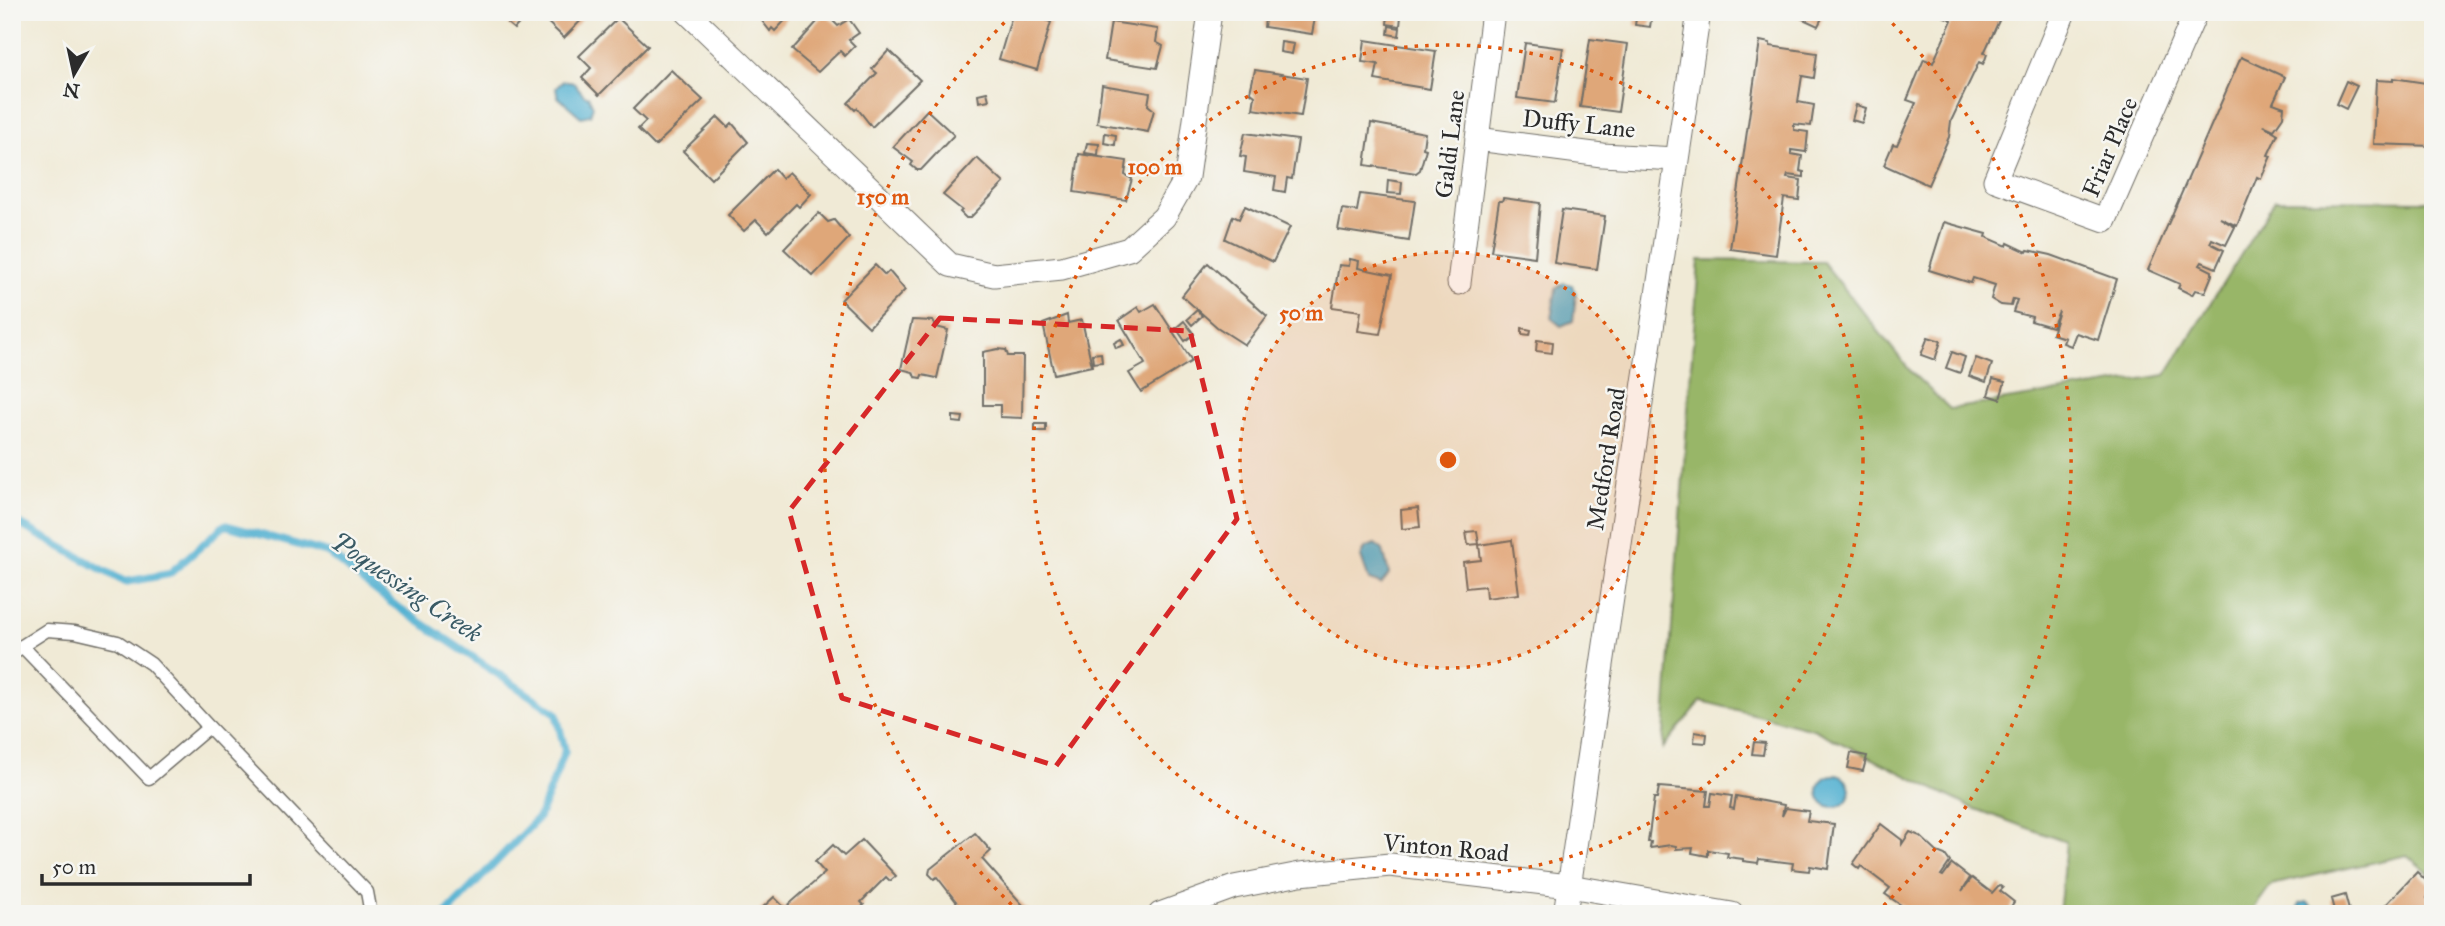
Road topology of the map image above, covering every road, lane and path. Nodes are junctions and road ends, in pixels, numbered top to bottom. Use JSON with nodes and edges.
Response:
{"nodes":[{"id":1,"x":687,"y":12,"type":"edge"},
{"id":2,"x":1210,"y":12,"type":"edge"},
{"id":3,"x":1493,"y":12,"type":"edge"},
{"id":4,"x":1699,"y":12,"type":"edge"},
{"id":5,"x":2064,"y":12,"type":"edge"},
{"id":6,"x":2196,"y":12,"type":"edge"},
{"id":7,"x":1476,"y":139,"type":"junction"},
{"id":8,"x":1676,"y":159,"type":"junction"},
{"id":9,"x":1459,"y":283,"type":"dead end"},
{"id":10,"x":17,"y":650,"type":"edge"},
{"id":11,"x":209,"y":727,"type":"junction"},
{"id":12,"x":1569,"y":886,"type":"junction"},
{"id":13,"x":371,"y":914,"type":"edge"},
{"id":14,"x":1160,"y":914,"type":"edge"},
{"id":15,"x":1565,"y":914,"type":"edge"},
{"id":16,"x":1732,"y":914,"type":"edge"}],
"edges":[{"from":1,"to":2,"type":"street"},
{"from":3,"to":7,"type":"street","name":"Galdi Lane"},
{"from":4,"to":8,"type":"street","name":"Medford Road"},
{"from":5,"to":6,"type":"street","name":"Friar Place"},
{"from":7,"to":8,"type":"street","name":"Duffy Lane"},
{"from":7,"to":9,"type":"street","name":"Galdi Lane"},
{"from":8,"to":12,"type":"street","name":"Medford Road"},
{"from":10,"to":11,"type":"lane"},
{"from":10,"to":11,"type":"lane"},
{"from":11,"to":13,"type":"lane"},
{"from":12,"to":14,"type":"street","name":"Vinton Road"},
{"from":12,"to":15,"type":"street","name":"Medford Road"},
{"from":12,"to":16,"type":"street","name":"Vinton Road"}]}
